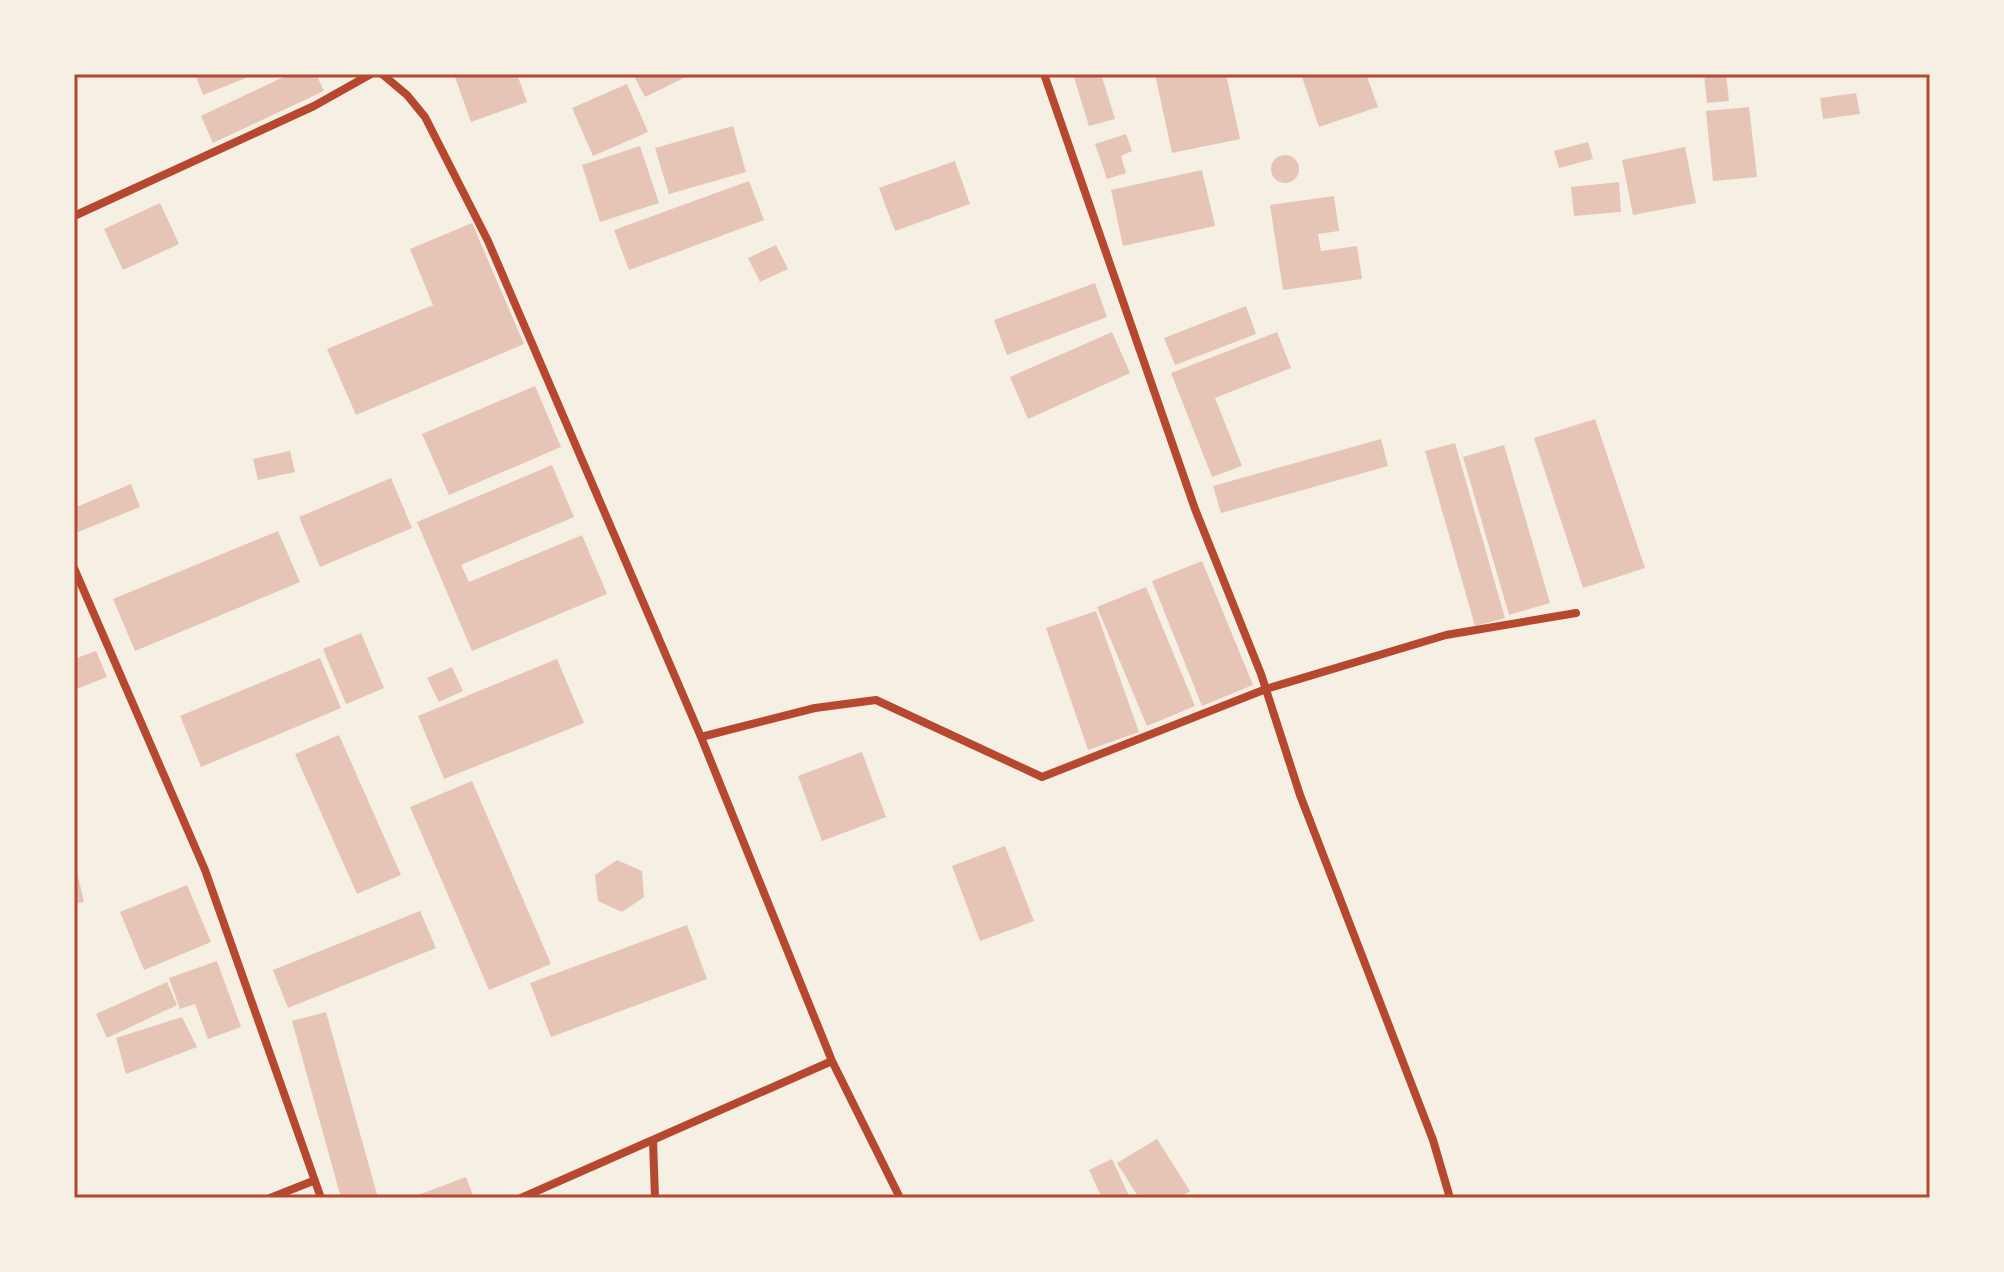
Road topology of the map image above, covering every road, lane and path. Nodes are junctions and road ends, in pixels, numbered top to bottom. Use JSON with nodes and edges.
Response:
{"nodes":[{"id":1,"x":371,"y":74,"type":"edge"},
{"id":2,"x":382,"y":74,"type":"edge"},
{"id":3,"x":1044,"y":74,"type":"edge"},
{"id":4,"x":74,"y":216,"type":"edge"},
{"id":5,"x":74,"y":568,"type":"edge"},
{"id":6,"x":1576,"y":613,"type":"dead end"},
{"id":7,"x":1266,"y":689,"type":"junction"},
{"id":8,"x":701,"y":737,"type":"junction"},
{"id":9,"x":832,"y":1061,"type":"junction"},
{"id":10,"x":653,"y":1140,"type":"junction"},
{"id":11,"x":313,"y":1181,"type":"junction"},
{"id":12,"x":270,"y":1198,"type":"edge"},
{"id":13,"x":321,"y":1198,"type":"edge"},
{"id":14,"x":521,"y":1198,"type":"edge"},
{"id":15,"x":655,"y":1198,"type":"edge"},
{"id":16,"x":900,"y":1198,"type":"edge"},
{"id":17,"x":1450,"y":1198,"type":"edge"}],
"edges":[{"from":1,"to":4,"type":"street"},
{"from":2,"to":8,"type":"street"},
{"from":3,"to":7,"type":"street"},
{"from":5,"to":11,"type":"street"},
{"from":6,"to":7,"type":"street"},
{"from":7,"to":8,"type":"street"},
{"from":7,"to":17,"type":"street"},
{"from":8,"to":9,"type":"street"},
{"from":9,"to":10,"type":"street"},
{"from":9,"to":16,"type":"street"},
{"from":10,"to":14,"type":"street"},
{"from":10,"to":15,"type":"street"},
{"from":11,"to":12,"type":"street"},
{"from":11,"to":13,"type":"street"}]}
